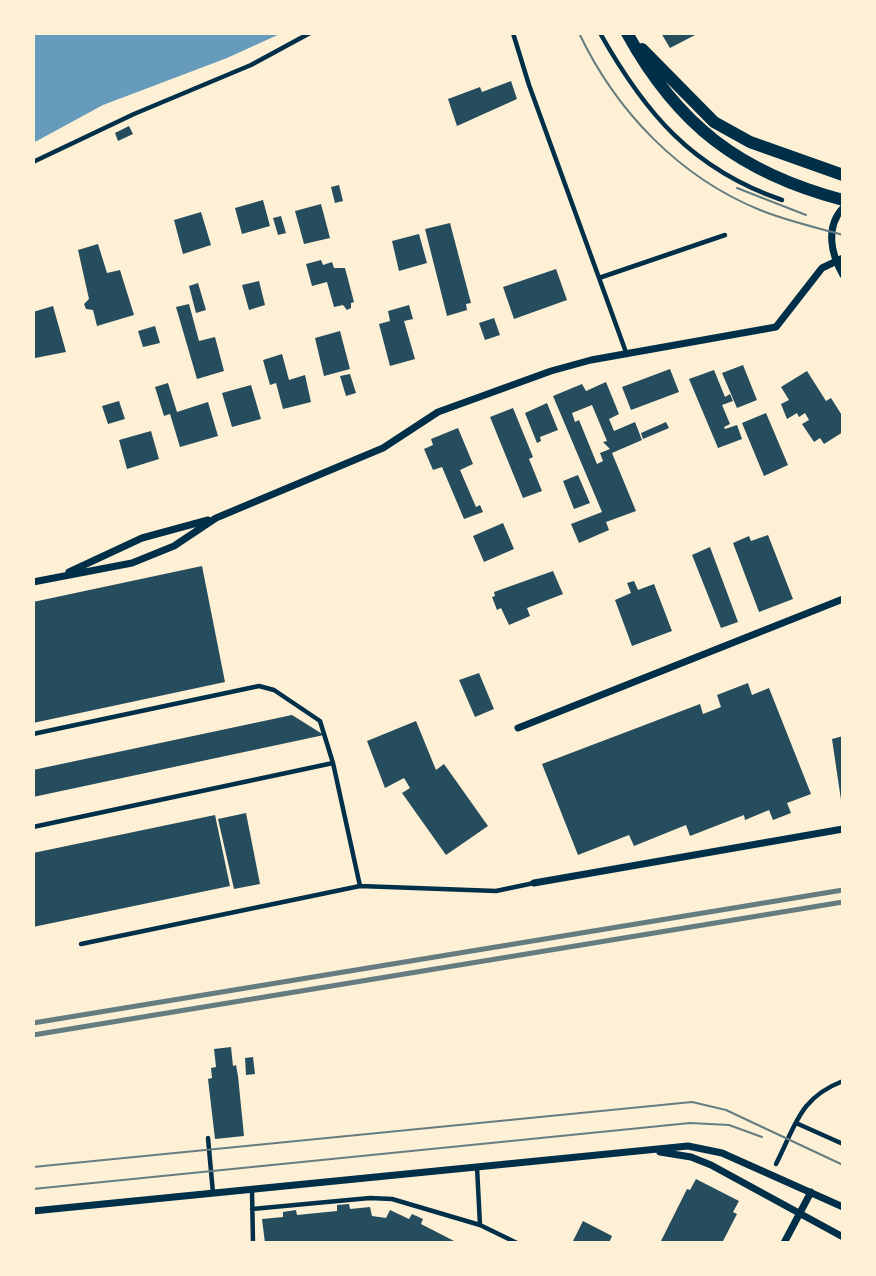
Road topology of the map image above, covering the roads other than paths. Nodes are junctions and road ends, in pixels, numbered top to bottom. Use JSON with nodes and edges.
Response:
{"nodes":[{"id":1,"x":513,"y":33,"type":"edge"},
{"id":2,"x":627,"y":33,"type":"edge"},
{"id":3,"x":841,"y":177,"type":"edge"},
{"id":4,"x":843,"y":200,"type":"edge"},
{"id":5,"x":843,"y":208,"type":"edge"},
{"id":6,"x":725,"y":235,"type":"dead end"},
{"id":7,"x":839,"y":259,"type":"edge"},
{"id":8,"x":843,"y":275,"type":"edge"},
{"id":9,"x":599,"y":278,"type":"junction"},
{"id":10,"x":628,"y":356,"type":"junction"},
{"id":11,"x":216,"y":518,"type":"junction"},
{"id":12,"x":58,"y":576,"type":"junction"},
{"id":13,"x":33,"y":582,"type":"edge"},
{"id":14,"x":843,"y":599,"type":"edge"},
{"id":15,"x":518,"y":727,"type":"dead end"},
{"id":16,"x":33,"y":734,"type":"edge"},
{"id":17,"x":333,"y":763,"type":"junction"},
{"id":18,"x":33,"y":827,"type":"edge"},
{"id":19,"x":843,"y":829,"type":"edge"},
{"id":20,"x":534,"y":883,"type":"joint"},
{"id":21,"x":360,"y":886,"type":"junction"},
{"id":22,"x":81,"y":944,"type":"dead end"},
{"id":23,"x":208,"y":1138,"type":"dead end"},
{"id":24,"x":642,"y":1150,"type":"junction"},
{"id":25,"x":477,"y":1167,"type":"junction"},
{"id":26,"x":251,"y":1189,"type":"junction"},
{"id":27,"x":811,"y":1192,"type":"junction"},
{"id":28,"x":213,"y":1193,"type":"junction"},
{"id":29,"x":843,"y":1207,"type":"edge"},
{"id":30,"x":252,"y":1209,"type":"junction"},
{"id":31,"x":33,"y":1211,"type":"edge"},
{"id":32,"x":799,"y":1215,"type":"junction"},
{"id":33,"x":480,"y":1225,"type":"junction"},
{"id":34,"x":843,"y":1237,"type":"edge"},
{"id":35,"x":253,"y":1243,"type":"edge"},
{"id":36,"x":517,"y":1243,"type":"edge"},
{"id":37,"x":785,"y":1243,"type":"edge"}],
"edges":[{"from":1,"to":9,"type":"lane"},
{"from":2,"to":3,"type":"main road"},
{"from":2,"to":4,"type":"main road"},
{"from":5,"to":7,"type":"street"},
{"from":6,"to":9,"type":"lane"},
{"from":7,"to":8,"type":"street"},
{"from":7,"to":10,"type":"street"},
{"from":9,"to":10,"type":"lane"},
{"from":10,"to":11,"type":"street"},
{"from":11,"to":12,"type":"street"},
{"from":11,"to":12,"type":"street"},
{"from":12,"to":13,"type":"street"},
{"from":14,"to":15,"type":"street"},
{"from":16,"to":17,"type":"lane"},
{"from":17,"to":18,"type":"lane"},
{"from":17,"to":21,"type":"lane"},
{"from":19,"to":20,"type":"street"},
{"from":20,"to":21,"type":"lane"},
{"from":21,"to":22,"type":"lane"},
{"from":23,"to":28,"type":"lane"},
{"from":24,"to":25,"type":"street"},
{"from":24,"to":27,"type":"street"},
{"from":24,"to":32,"type":"street"},
{"from":25,"to":26,"type":"street"},
{"from":25,"to":33,"type":"lane"},
{"from":26,"to":28,"type":"street"},
{"from":26,"to":30,"type":"lane"},
{"from":27,"to":29,"type":"street"},
{"from":27,"to":32,"type":"street"},
{"from":28,"to":31,"type":"street"},
{"from":30,"to":33,"type":"lane"},
{"from":30,"to":35,"type":"lane"},
{"from":32,"to":34,"type":"street"},
{"from":32,"to":37,"type":"street"},
{"from":33,"to":36,"type":"lane"}]}
